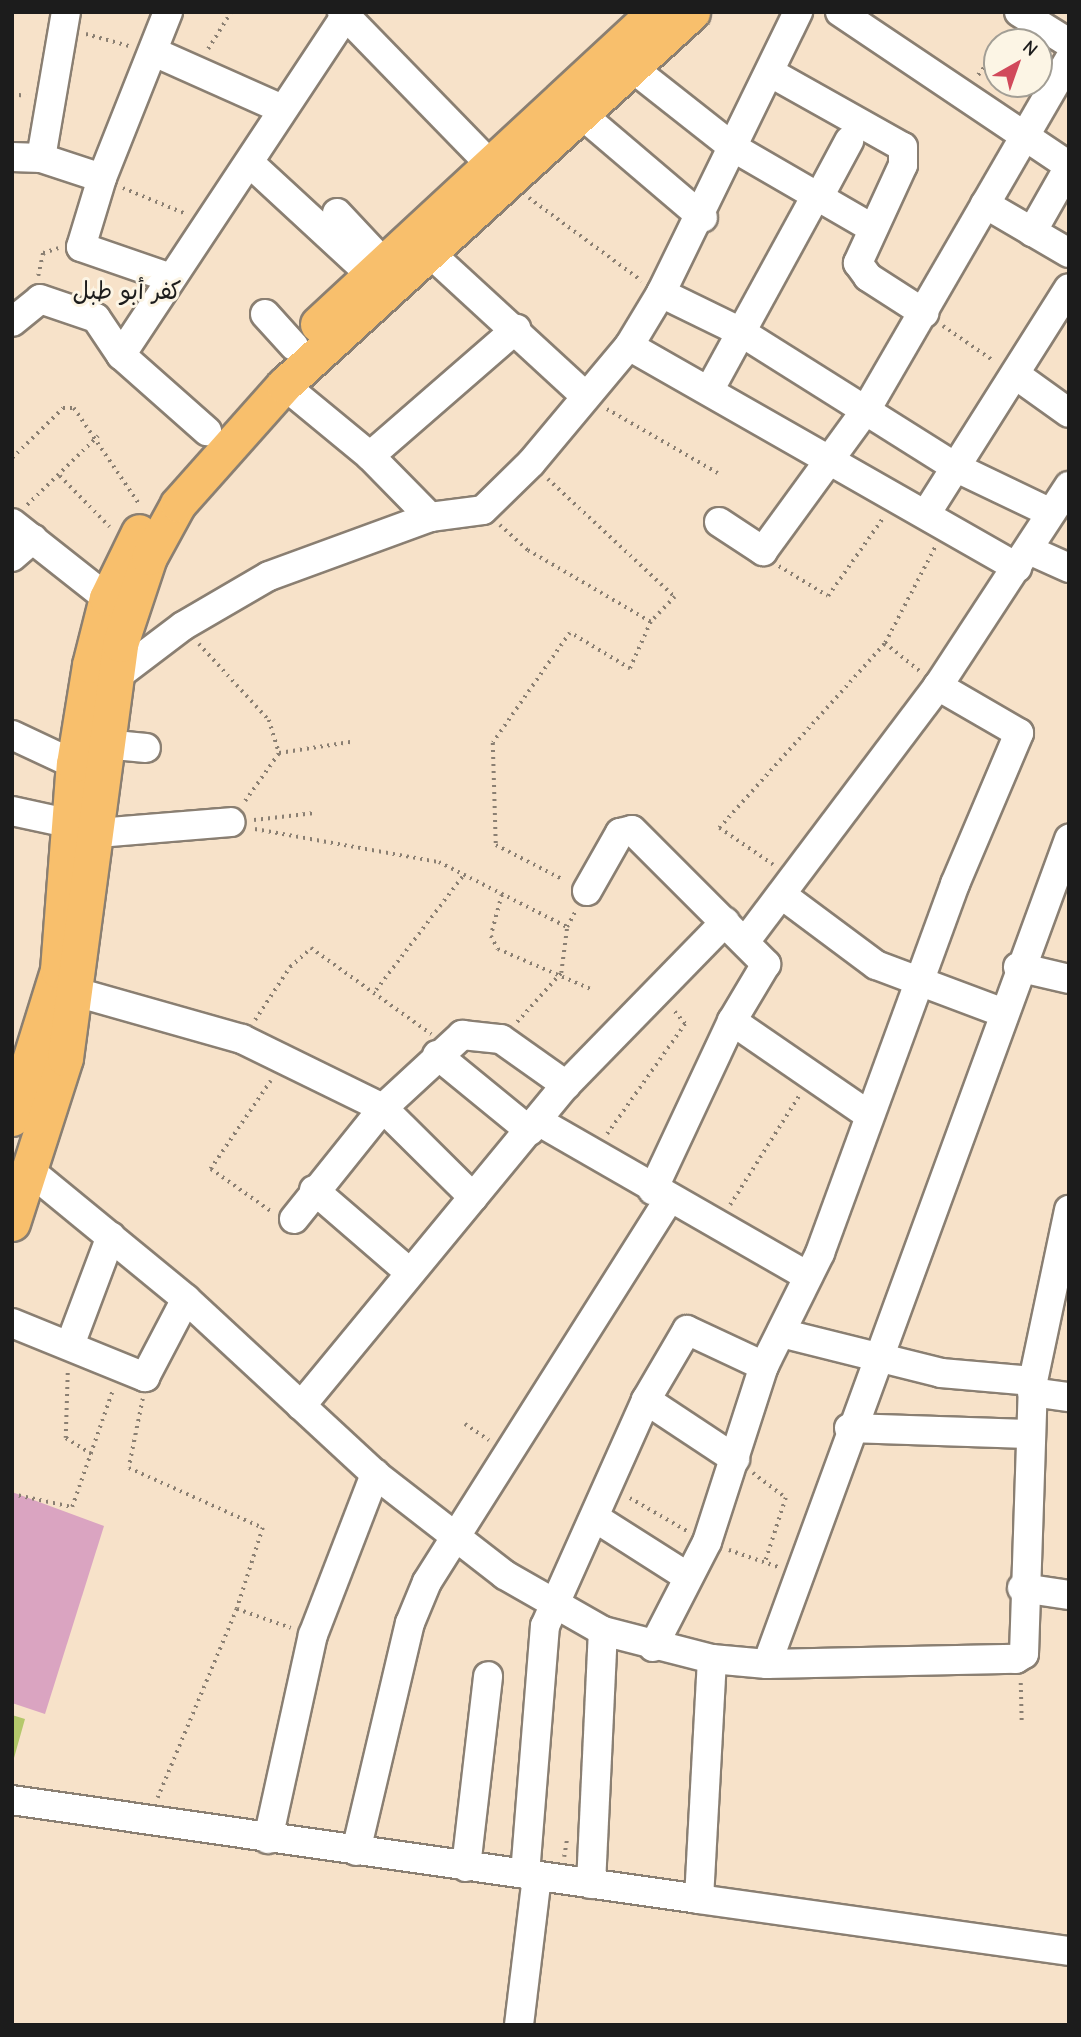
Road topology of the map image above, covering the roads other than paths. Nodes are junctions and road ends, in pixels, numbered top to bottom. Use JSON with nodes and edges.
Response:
{"nodes":[{"id":1,"x":168,"y":12,"type":"edge"},
{"id":2,"x":654,"y":12,"type":"edge"},
{"id":3,"x":692,"y":12,"type":"edge"},
{"id":4,"x":798,"y":12,"type":"edge"},
{"id":5,"x":840,"y":12,"type":"edge"},
{"id":6,"x":1024,"y":14,"type":"edge"},
{"id":7,"x":343,"y":15,"type":"edge"},
{"id":8,"x":65,"y":20,"type":"edge"},
{"id":9,"x":1069,"y":43,"type":"edge"},
{"id":10,"x":154,"y":52,"type":"junction"},
{"id":11,"x":1069,"y":60,"type":"edge"},
{"id":12,"x":631,"y":67,"type":"junction"},
{"id":13,"x":771,"y":73,"type":"junction"},
{"id":14,"x":282,"y":109,"type":"junction"},
{"id":15,"x":581,"y":114,"type":"junction"},
{"id":16,"x":1025,"y":136,"type":"junction"},
{"id":17,"x":849,"y":141,"type":"dead end"},
{"id":18,"x":734,"y":148,"type":"junction"},
{"id":19,"x":12,"y":157,"type":"edge"},
{"id":20,"x":41,"y":158,"type":"junction"},
{"id":21,"x":252,"y":165,"type":"junction"},
{"id":22,"x":1069,"y":166,"type":"edge"},
{"id":23,"x":499,"y":173,"type":"junction"},
{"id":24,"x":102,"y":178,"type":"junction"},
{"id":25,"x":818,"y":196,"type":"junction"},
{"id":26,"x":985,"y":204,"type":"junction"},
{"id":27,"x":337,"y":213,"type":"dead end"},
{"id":28,"x":703,"y":218,"type":"junction"},
{"id":29,"x":872,"y":228,"type":"junction"},
{"id":30,"x":1032,"y":232,"type":"junction"},
{"id":31,"x":1069,"y":253,"type":"edge"},
{"id":32,"x":432,"y":255,"type":"junction"},
{"id":33,"x":377,"y":270,"type":"junction"},
{"id":34,"x":171,"y":278,"type":"junction"},
{"id":35,"x":1069,"y":288,"type":"edge"},
{"id":36,"x":661,"y":293,"type":"junction"},
{"id":37,"x":924,"y":313,"type":"junction"},
{"id":38,"x":265,"y":314,"type":"dead end"},
{"id":39,"x":12,"y":322,"type":"edge"},
{"id":40,"x":516,"y":329,"type":"junction"},
{"id":41,"x":741,"y":332,"type":"junction"},
{"id":42,"x":294,"y":346,"type":"junction"},
{"id":43,"x":629,"y":346,"type":"junction"},
{"id":44,"x":121,"y":355,"type":"junction"},
{"id":45,"x":1016,"y":375,"type":"junction"},
{"id":46,"x":284,"y":385,"type":"junction"},
{"id":47,"x":710,"y":389,"type":"junction"},
{"id":48,"x":584,"y":395,"type":"junction"},
{"id":49,"x":866,"y":410,"type":"junction"},
{"id":50,"x":1069,"y":413,"type":"edge"},
{"id":51,"x":207,"y":431,"type":"junction"},
{"id":52,"x":370,"y":456,"type":"junction"},
{"id":53,"x":828,"y":457,"type":"junction"},
{"id":54,"x":957,"y":468,"type":"junction"},
{"id":55,"x":1069,"y":486,"type":"edge"},
{"id":56,"x":1051,"y":513,"type":"junction"},
{"id":57,"x":430,"y":517,"type":"junction"},
{"id":58,"x":936,"y":519,"type":"junction"},
{"id":59,"x":719,"y":522,"type":"dead end"},
{"id":60,"x":22,"y":524,"type":"edge"},
{"id":61,"x":12,"y":557,"type":"edge"},
{"id":62,"x":1023,"y":559,"type":"junction"},
{"id":63,"x":1069,"y":568,"type":"edge"},
{"id":64,"x":107,"y":598,"type":"junction"},
{"id":65,"x":113,"y":678,"type":"junction"},
{"id":66,"x":939,"y":687,"type":"junction"},
{"id":67,"x":14,"y":739,"type":"edge"},
{"id":68,"x":104,"y":744,"type":"junction"},
{"id":69,"x":146,"y":748,"type":"dead end"},
{"id":70,"x":74,"y":764,"type":"junction"},
{"id":71,"x":12,"y":811,"type":"edge"},
{"id":72,"x":231,"y":822,"type":"road end"},
{"id":73,"x":83,"y":828,"type":"junction"},
{"id":74,"x":1069,"y":839,"type":"edge"},
{"id":75,"x":788,"y":887,"type":"junction"},
{"id":76,"x":587,"y":891,"type":"road end"},
{"id":77,"x":725,"y":922,"type":"junction"},
{"id":78,"x":745,"y":942,"type":"junction"},
{"id":79,"x":1018,"y":967,"type":"junction"},
{"id":80,"x":1069,"y":979,"type":"edge"},
{"id":81,"x":919,"y":982,"type":"junction"},
{"id":82,"x":76,"y":992,"type":"junction"},
{"id":83,"x":1004,"y":1013,"type":"junction"},
{"id":84,"x":732,"y":1021,"type":"junction"},
{"id":85,"x":442,"y":1050,"type":"junction"},
{"id":86,"x":566,"y":1085,"type":"junction"},
{"id":87,"x":383,"y":1108,"type":"junction"},
{"id":88,"x":869,"y":1115,"type":"junction"},
{"id":89,"x":12,"y":1118,"type":"edge"},
{"id":90,"x":534,"y":1126,"type":"junction"},
{"id":91,"x":30,"y":1171,"type":"junction"},
{"id":92,"x":314,"y":1190,"type":"junction"},
{"id":93,"x":661,"y":1194,"type":"junction"},
{"id":94,"x":472,"y":1197,"type":"junction"},
{"id":95,"x":1069,"y":1210,"type":"edge"},
{"id":96,"x":294,"y":1219,"type":"road end"},
{"id":97,"x":12,"y":1223,"type":"edge"},
{"id":98,"x":111,"y":1236,"type":"junction"},
{"id":99,"x":409,"y":1272,"type":"junction"},
{"id":100,"x":808,"y":1276,"type":"junction"},
{"id":101,"x":186,"y":1299,"type":"junction"},
{"id":102,"x":12,"y":1323,"type":"edge"},
{"id":103,"x":781,"y":1333,"type":"junction"},
{"id":104,"x":69,"y":1345,"type":"junction"},
{"id":105,"x":874,"y":1359,"type":"junction"},
{"id":106,"x":765,"y":1366,"type":"junction"},
{"id":107,"x":1032,"y":1387,"type":"junction"},
{"id":108,"x":1069,"y":1397,"type":"edge"},
{"id":109,"x":646,"y":1400,"type":"junction"},
{"id":110,"x":301,"y":1406,"type":"junction"},
{"id":111,"x":849,"y":1427,"type":"junction"},
{"id":112,"x":1028,"y":1434,"type":"junction"},
{"id":113,"x":736,"y":1459,"type":"junction"},
{"id":114,"x":374,"y":1474,"type":"junction"},
{"id":115,"x":597,"y":1519,"type":"junction"},
{"id":116,"x":455,"y":1536,"type":"junction"},
{"id":117,"x":685,"y":1576,"type":"junction"},
{"id":118,"x":1023,"y":1588,"type":"junction"},
{"id":119,"x":1069,"y":1595,"type":"edge"},
{"id":120,"x":552,"y":1606,"type":"junction"},
{"id":121,"x":603,"y":1631,"type":"junction"},
{"id":122,"x":653,"y":1647,"type":"junction"},
{"id":123,"x":712,"y":1658,"type":"junction"},
{"id":124,"x":767,"y":1664,"type":"junction"},
{"id":125,"x":488,"y":1676,"type":"dead end"},
{"id":126,"x":12,"y":1800,"type":"edge"},
{"id":127,"x":268,"y":1839,"type":"junction"},
{"id":128,"x":356,"y":1851,"type":"junction"},
{"id":129,"x":466,"y":1867,"type":"junction"},
{"id":130,"x":531,"y":1875,"type":"junction"},
{"id":131,"x":591,"y":1884,"type":"junction"},
{"id":132,"x":699,"y":1899,"type":"junction"},
{"id":133,"x":1069,"y":1951,"type":"edge"},
{"id":134,"x":519,"y":2025,"type":"edge"}],
"edges":[{"from":1,"to":10,"type":"street"},
{"from":2,"to":23,"type":"main road"},
{"from":3,"to":12,"type":"main road"},
{"from":4,"to":13,"type":"street"},
{"from":5,"to":16,"type":"street"},
{"from":6,"to":9,"type":"street"},
{"from":7,"to":14,"type":"street"},
{"from":7,"to":23,"type":"street"},
{"from":8,"to":20,"type":"street"},
{"from":10,"to":14,"type":"street"},
{"from":10,"to":24,"type":"street"},
{"from":11,"to":16,"type":"street"},
{"from":12,"to":15,"type":"main road"},
{"from":12,"to":18,"type":"street"},
{"from":13,"to":18,"type":"street"},
{"from":13,"to":29,"type":"street"},
{"from":14,"to":21,"type":"street"},
{"from":15,"to":23,"type":"main road"},
{"from":15,"to":28,"type":"street"},
{"from":16,"to":22,"type":"street"},
{"from":16,"to":26,"type":"street"},
{"from":17,"to":25,"type":"street"},
{"from":18,"to":25,"type":"street"},
{"from":18,"to":28,"type":"street"},
{"from":19,"to":20,"type":"street"},
{"from":20,"to":24,"type":"street"},
{"from":21,"to":33,"type":"street"},
{"from":21,"to":34,"type":"street"},
{"from":22,"to":30,"type":"street"},
{"from":23,"to":32,"type":"main road"},
{"from":23,"to":33,"type":"main road"},
{"from":24,"to":34,"type":"street"},
{"from":25,"to":29,"type":"street"},
{"from":25,"to":41,"type":"street"},
{"from":26,"to":30,"type":"street"},
{"from":26,"to":37,"type":"street"},
{"from":27,"to":33,"type":"street"},
{"from":28,"to":36,"type":"street"},
{"from":29,"to":37,"type":"street"},
{"from":30,"to":31,"type":"street"},
{"from":32,"to":40,"type":"street"},
{"from":32,"to":46,"type":"main road"},
{"from":33,"to":42,"type":"main road"},
{"from":34,"to":44,"type":"street"},
{"from":35,"to":45,"type":"street"},
{"from":36,"to":41,"type":"street"},
{"from":36,"to":43,"type":"street"},
{"from":37,"to":49,"type":"street"},
{"from":38,"to":42,"type":"street"},
{"from":39,"to":44,"type":"street"},
{"from":40,"to":48,"type":"street"},
{"from":40,"to":52,"type":"street"},
{"from":41,"to":47,"type":"street"},
{"from":41,"to":49,"type":"street"},
{"from":42,"to":51,"type":"main road"},
{"from":43,"to":47,"type":"street"},
{"from":43,"to":48,"type":"street"},
{"from":44,"to":51,"type":"street"},
{"from":45,"to":50,"type":"street"},
{"from":45,"to":54,"type":"street"},
{"from":46,"to":52,"type":"street"},
{"from":46,"to":65,"type":"main road"},
{"from":47,"to":53,"type":"street"},
{"from":48,"to":57,"type":"street"},
{"from":49,"to":53,"type":"street"},
{"from":49,"to":54,"type":"street"},
{"from":51,"to":64,"type":"main road"},
{"from":52,"to":57,"type":"street"},
{"from":53,"to":58,"type":"street"},
{"from":53,"to":59,"type":"street"},
{"from":54,"to":56,"type":"street"},
{"from":54,"to":58,"type":"street"},
{"from":55,"to":56,"type":"street"},
{"from":56,"to":62,"type":"street"},
{"from":57,"to":65,"type":"street"},
{"from":58,"to":62,"type":"street"},
{"from":60,"to":61,"type":"street"},
{"from":60,"to":64,"type":"street"},
{"from":62,"to":63,"type":"street"},
{"from":62,"to":66,"type":"street"},
{"from":64,"to":70,"type":"main road"},
{"from":65,"to":68,"type":"main road"},
{"from":66,"to":75,"type":"street"},
{"from":66,"to":81,"type":"street"},
{"from":67,"to":70,"type":"street"},
{"from":68,"to":69,"type":"street"},
{"from":68,"to":73,"type":"main road"},
{"from":70,"to":73,"type":"main road"},
{"from":71,"to":73,"type":"street"},
{"from":72,"to":73,"type":"street"},
{"from":73,"to":82,"type":"main road"},
{"from":73,"to":89,"type":"main road"},
{"from":74,"to":79,"type":"street"},
{"from":75,"to":78,"type":"street"},
{"from":75,"to":81,"type":"street"},
{"from":76,"to":77,"type":"street"},
{"from":77,"to":78,"type":"street"},
{"from":77,"to":86,"type":"street"},
{"from":78,"to":84,"type":"street"},
{"from":79,"to":80,"type":"street"},
{"from":79,"to":83,"type":"street"},
{"from":81,"to":83,"type":"street"},
{"from":81,"to":88,"type":"street"},
{"from":82,"to":87,"type":"street"},
{"from":82,"to":91,"type":"main road"},
{"from":83,"to":105,"type":"street"},
{"from":84,"to":88,"type":"street"},
{"from":84,"to":93,"type":"street"},
{"from":85,"to":86,"type":"street"},
{"from":85,"to":87,"type":"street"},
{"from":85,"to":90,"type":"street"},
{"from":86,"to":90,"type":"street"},
{"from":87,"to":92,"type":"street"},
{"from":87,"to":94,"type":"street"},
{"from":88,"to":100,"type":"street"},
{"from":90,"to":93,"type":"street"},
{"from":90,"to":94,"type":"street"},
{"from":91,"to":97,"type":"main road"},
{"from":91,"to":98,"type":"street"},
{"from":92,"to":96,"type":"street"},
{"from":92,"to":99,"type":"street"},
{"from":93,"to":100,"type":"street"},
{"from":93,"to":116,"type":"street"},
{"from":94,"to":99,"type":"street"},
{"from":95,"to":107,"type":"street"},
{"from":98,"to":101,"type":"street"},
{"from":98,"to":104,"type":"street"},
{"from":99,"to":110,"type":"street"},
{"from":100,"to":103,"type":"street"},
{"from":101,"to":104,"type":"street"},
{"from":101,"to":110,"type":"street"},
{"from":102,"to":104,"type":"street"},
{"from":103,"to":105,"type":"street"},
{"from":103,"to":106,"type":"street"},
{"from":105,"to":107,"type":"street"},
{"from":105,"to":111,"type":"street"},
{"from":106,"to":109,"type":"street"},
{"from":106,"to":113,"type":"street"},
{"from":107,"to":108,"type":"street"},
{"from":107,"to":112,"type":"street"},
{"from":109,"to":113,"type":"street"},
{"from":109,"to":115,"type":"street"},
{"from":110,"to":114,"type":"street"},
{"from":111,"to":112,"type":"street"},
{"from":111,"to":124,"type":"street"},
{"from":112,"to":118,"type":"street"},
{"from":113,"to":117,"type":"street"},
{"from":114,"to":116,"type":"street"},
{"from":114,"to":127,"type":"street"},
{"from":115,"to":117,"type":"street"},
{"from":115,"to":120,"type":"street"},
{"from":116,"to":120,"type":"street"},
{"from":116,"to":128,"type":"street"},
{"from":117,"to":122,"type":"street"},
{"from":118,"to":119,"type":"street"},
{"from":118,"to":124,"type":"street"},
{"from":120,"to":121,"type":"street"},
{"from":120,"to":130,"type":"street"},
{"from":121,"to":122,"type":"street"},
{"from":121,"to":131,"type":"street"},
{"from":122,"to":123,"type":"street"},
{"from":123,"to":124,"type":"street"},
{"from":123,"to":132,"type":"street"},
{"from":125,"to":129,"type":"street"},
{"from":126,"to":127,"type":"street"},
{"from":127,"to":128,"type":"street"},
{"from":128,"to":129,"type":"street"},
{"from":129,"to":130,"type":"street"},
{"from":130,"to":131,"type":"street"},
{"from":130,"to":134,"type":"street"},
{"from":131,"to":132,"type":"street"},
{"from":132,"to":133,"type":"street"}]}
